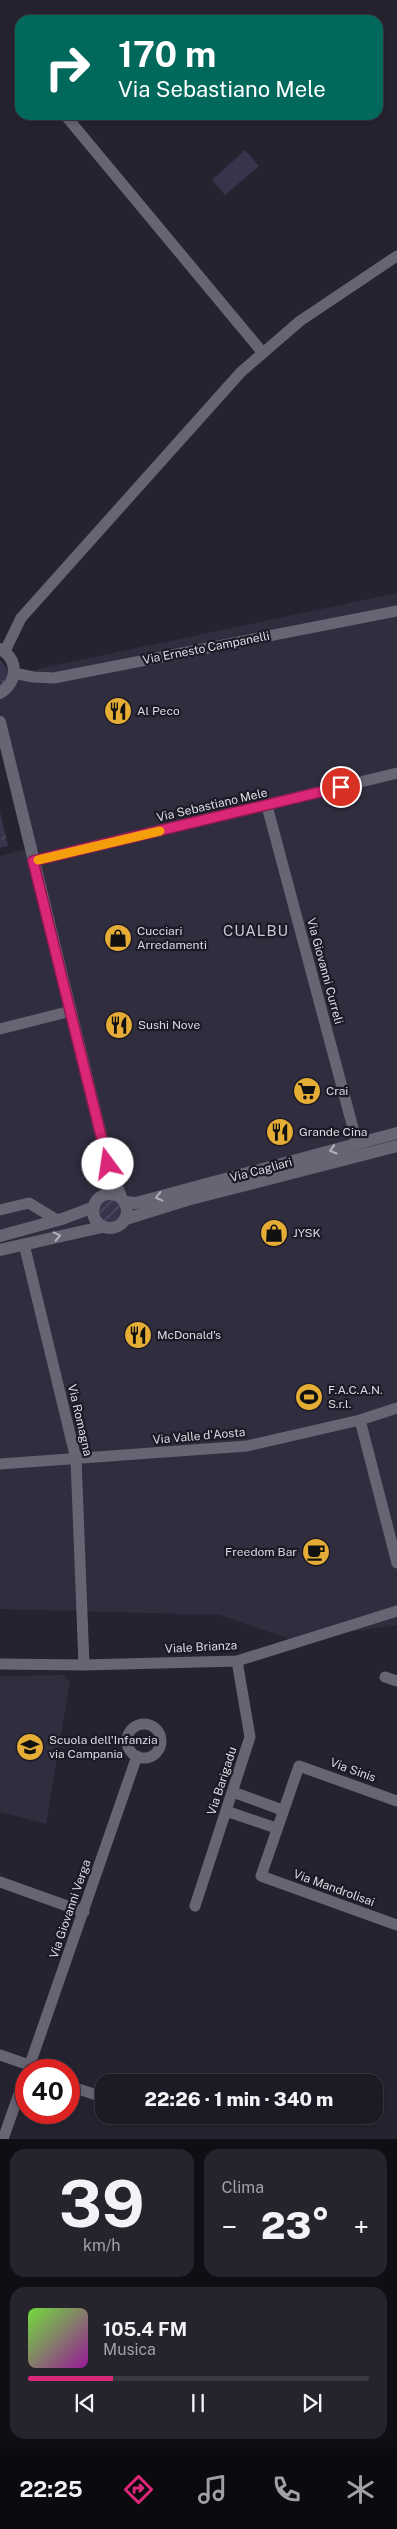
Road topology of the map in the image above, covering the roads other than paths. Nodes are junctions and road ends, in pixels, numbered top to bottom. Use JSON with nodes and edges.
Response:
{"nodes":[{"id":1,"x":69,"y":120,"type":"edge"},
{"id":2,"x":397,"y":256,"type":"edge"},
{"id":3,"x":263,"y":353,"type":"junction"},
{"id":4,"x":397,"y":611,"type":"edge"},
{"id":5,"x":2,"y":650,"type":"edge"},
{"id":6,"x":14,"y":673,"type":"junction"},
{"id":7,"x":0,"y":693,"type":"edge"},
{"id":8,"x":0,"y":722,"type":"edge"},
{"id":9,"x":397,"y":773,"type":"edge"},
{"id":10,"x":267,"y":806,"type":"junction"},
{"id":11,"x":33,"y":861,"type":"junction"},
{"id":12,"x":71,"y":1011,"type":"junction"},
{"id":13,"x":0,"y":1029,"type":"edge"},
{"id":14,"x":397,"y":1132,"type":"edge"},
{"id":15,"x":357,"y":1143,"type":"junction"},
{"id":16,"x":397,"y":1146,"type":"edge"},
{"id":17,"x":110,"y":1170,"type":"junction"},
{"id":18,"x":123,"y":1199,"type":"junction"},
{"id":19,"x":96,"y":1203,"type":"junction"},
{"id":20,"x":0,"y":1210,"type":"edge"},
{"id":21,"x":126,"y":1219,"type":"junction"},
{"id":22,"x":57,"y":1220,"type":"junction"},
{"id":23,"x":102,"y":1226,"type":"junction"},
{"id":24,"x":0,"y":1236,"type":"edge"},
{"id":25,"x":24,"y":1244,"type":"junction"},
{"id":26,"x":0,"y":1250,"type":"edge"},
{"id":27,"x":397,"y":1408,"type":"edge"},
{"id":28,"x":360,"y":1420,"type":"junction"},
{"id":29,"x":76,"y":1459,"type":"junction"},
{"id":30,"x":0,"y":1464,"type":"edge"},
{"id":31,"x":397,"y":1564,"type":"edge"},
{"id":32,"x":397,"y":1611,"type":"edge"},
{"id":33,"x":237,"y":1661,"type":"junction"},
{"id":34,"x":0,"y":1664,"type":"edge"},
{"id":35,"x":84,"y":1665,"type":"junction"},
{"id":36,"x":385,"y":1676,"type":"dead end"},
{"id":37,"x":397,"y":1681,"type":"edge"},
{"id":38,"x":137,"y":1756,"type":"dead end"},
{"id":39,"x":233,"y":1792,"type":"junction"},
{"id":40,"x":397,"y":1801,"type":"edge"},
{"id":41,"x":282,"y":1810,"type":"junction"},
{"id":42,"x":226,"y":1811,"type":"junction"},
{"id":43,"x":276,"y":1828,"type":"junction"},
{"id":44,"x":0,"y":1882,"type":"edge"},
{"id":45,"x":195,"y":1906,"type":"dead end"},
{"id":46,"x":84,"y":1912,"type":"junction"},
{"id":47,"x":397,"y":1925,"type":"edge"},
{"id":48,"x":0,"y":2055,"type":"edge"},
{"id":49,"x":32,"y":2059,"type":"edge"},
{"id":50,"x":15,"y":2063,"type":"edge"},
{"id":51,"x":80,"y":2090,"type":"edge"},
{"id":52,"x":95,"y":2094,"type":"edge"},
{"id":53,"x":15,"y":2106,"type":"edge"},
{"id":54,"x":3,"y":2139,"type":"edge"}],
"edges":[{"from":1,"to":3,"type":"street"},
{"from":2,"to":3,"type":"street"},
{"from":3,"to":5,"type":"street"},
{"from":4,"to":6,"type":"street","name":"Via Ernesto Campanelli"},
{"from":5,"to":6,"type":"main road"},
{"from":6,"to":7,"type":"main road"},
{"from":8,"to":11,"type":"main road"},
{"from":9,"to":10,"type":"street","name":"Via Sebastiano Mele"},
{"from":10,"to":11,"type":"street","name":"Via Sebastiano Mele"},
{"from":10,"to":15,"type":"street","name":"Via Giovanni Curreli"},
{"from":11,"to":12,"type":"main road"},
{"from":12,"to":13,"type":"street"},
{"from":12,"to":17,"type":"main road"},
{"from":14,"to":15,"type":"main road","name":"Via Cagliari"},
{"from":15,"to":18,"type":"main road","name":"Via Cagliari","one_way":true},
{"from":16,"to":21,"type":"main road","name":"Via Cagliari"},
{"from":17,"to":18,"type":"main road"},
{"from":17,"to":19,"type":"main road"},
{"from":18,"to":19,"type":"main road","name":"Via Cagliari"},
{"from":18,"to":21,"type":"main road"},
{"from":19,"to":22,"type":"main road","name":"Via Cagliari"},
{"from":19,"to":23,"type":"main road"},
{"from":20,"to":22,"type":"street"},
{"from":21,"to":23,"type":"main road","name":"Via Cagliari"},
{"from":22,"to":24,"type":"main road","name":"Via Cagliari"},
{"from":25,"to":23,"type":"main road","name":"Via Cagliari","one_way":true},
{"from":25,"to":26,"type":"main road","name":"Via Cagliari"},
{"from":25,"to":29,"type":"street","name":"Via Romagna"},
{"from":27,"to":28,"type":"street","name":"Via Valle d'Aosta"},
{"from":28,"to":29,"type":"street","name":"Via Valle d'Aosta"},
{"from":28,"to":31,"type":"street"},
{"from":29,"to":30,"type":"street","name":"Via Valle d'Aosta"},
{"from":29,"to":35,"type":"street","name":"Via Romagna"},
{"from":32,"to":33,"type":"street","name":"Viale Brianza"},
{"from":33,"to":35,"type":"street","name":"Viale Brianza"},
{"from":33,"to":39,"type":"street","name":"Via Barigadu"},
{"from":34,"to":35,"type":"street","name":"Viale Brianza"},
{"from":36,"to":37,"type":"street"},
{"from":38,"to":46,"type":"street","name":"Via Giovanni Verga"},
{"from":39,"to":41,"type":"street"},
{"from":39,"to":42,"type":"street","name":"Via Barigadu"},
{"from":40,"to":41,"type":"street","name":"Via Sinis"},
{"from":41,"to":43,"type":"street"},
{"from":42,"to":43,"type":"street"},
{"from":42,"to":45,"type":"street","name":"Via Barigadu"},
{"from":43,"to":47,"type":"street","name":"Via Mandrolisai"},
{"from":44,"to":46,"type":"street"},
{"from":46,"to":49,"type":"street","name":"Via Giovanni Verga"},
{"from":48,"to":50,"type":"street"},
{"from":51,"to":52,"type":"street"},
{"from":53,"to":54,"type":"street","name":"Via Giovanni Verga"}]}
